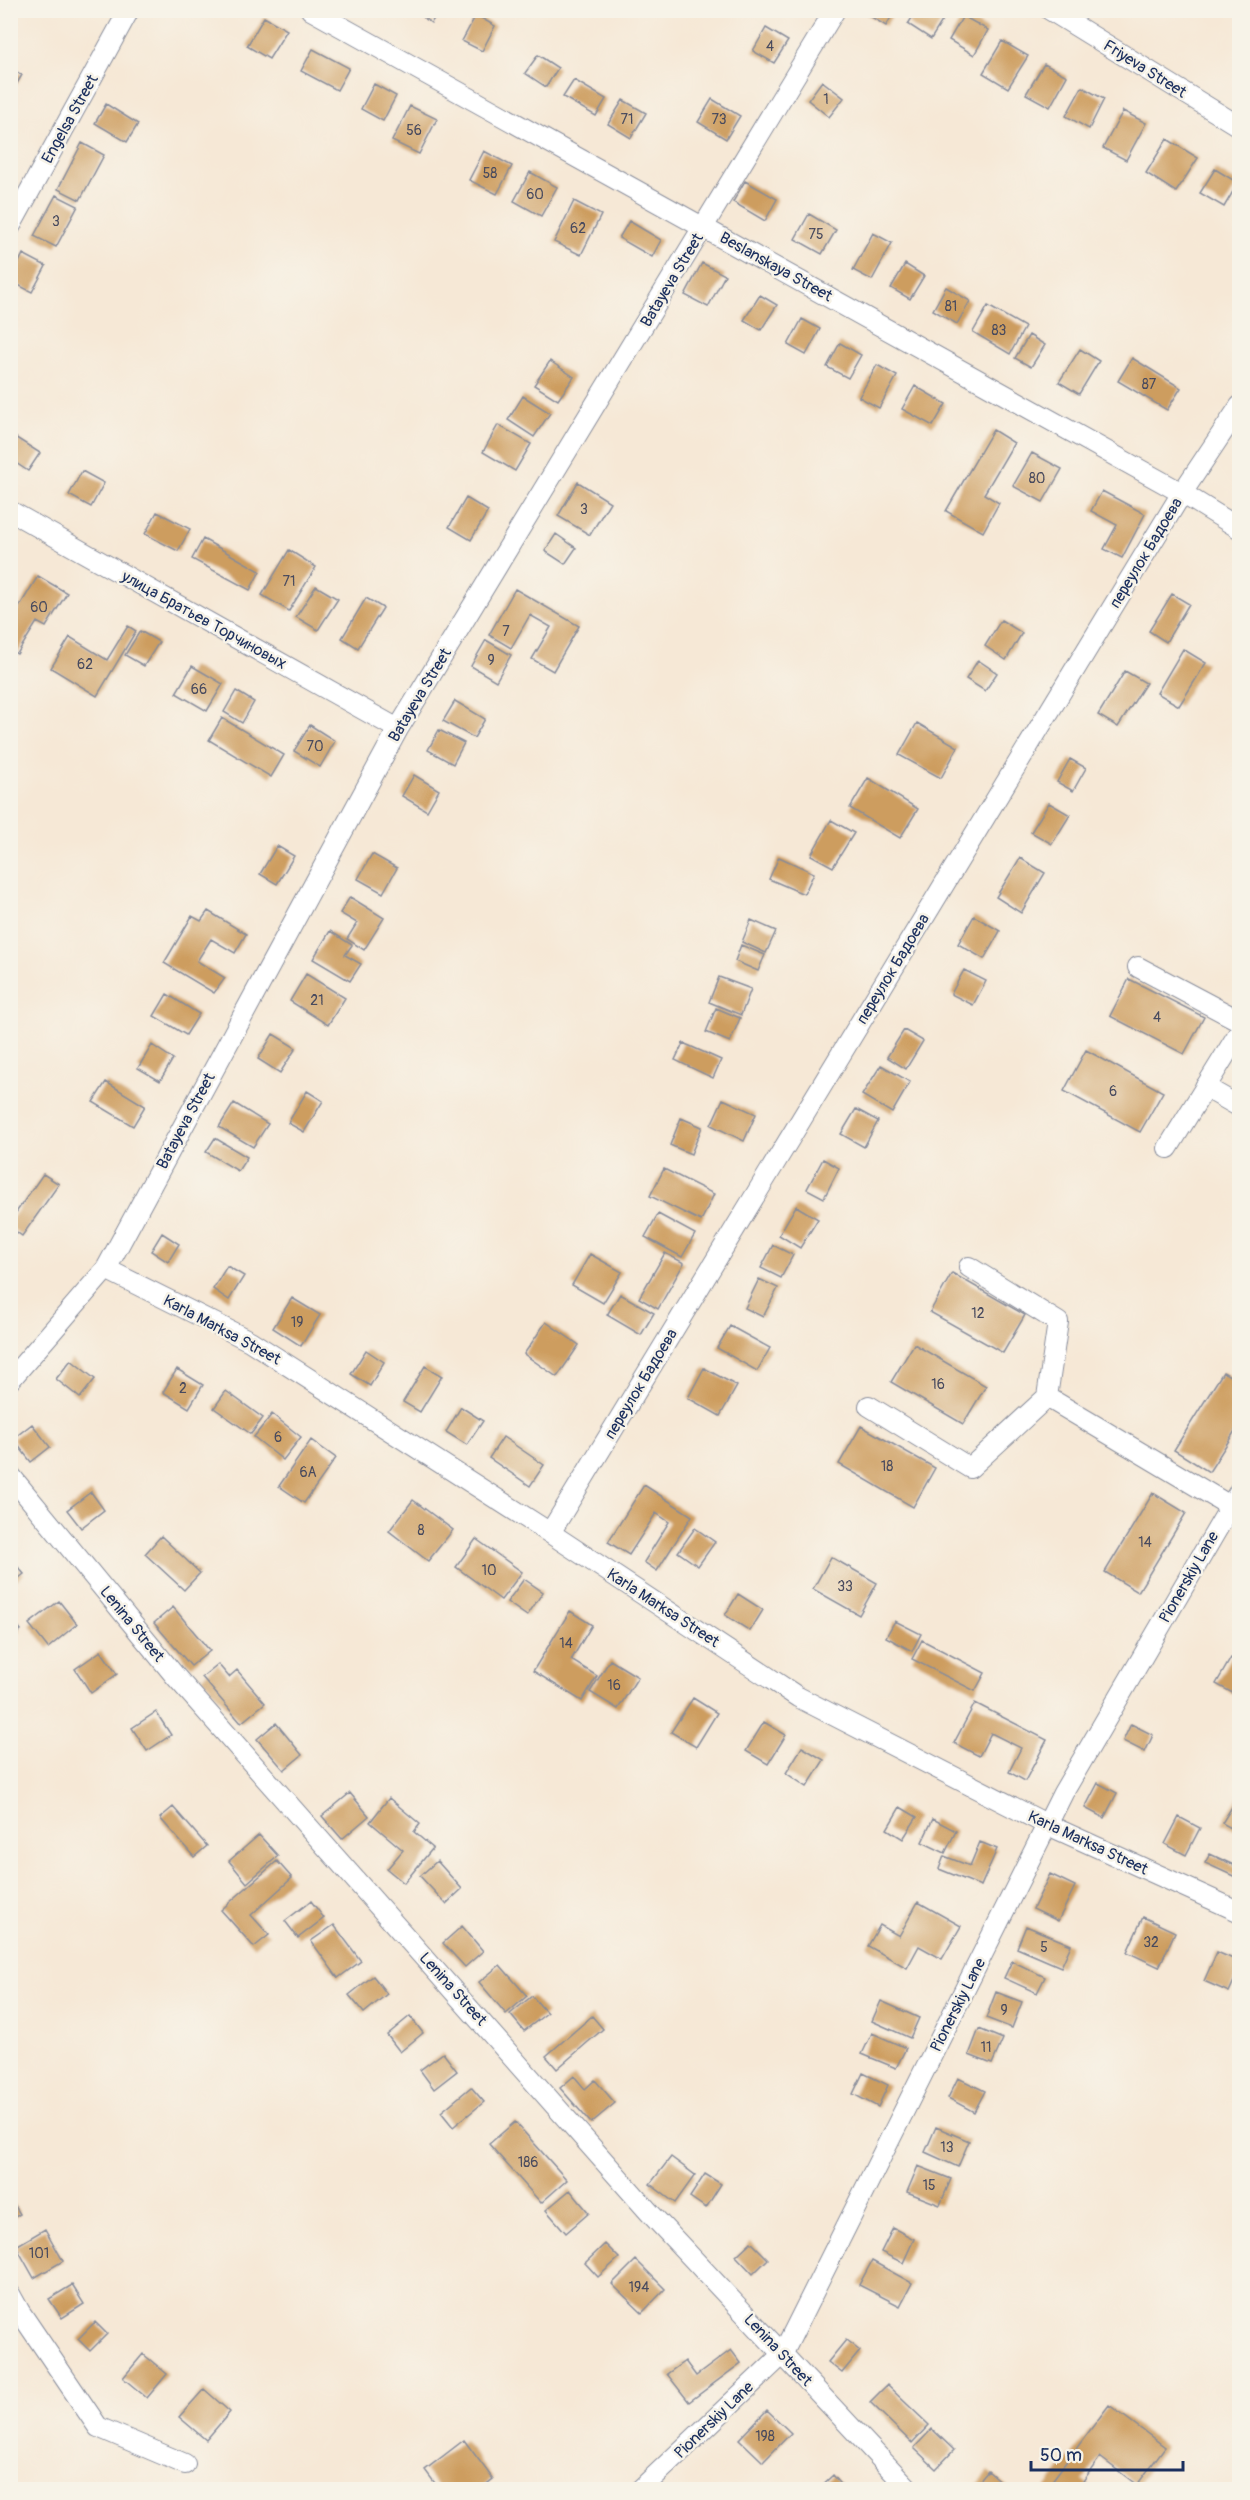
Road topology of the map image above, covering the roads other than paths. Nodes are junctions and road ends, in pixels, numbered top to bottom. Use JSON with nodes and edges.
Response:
{"nodes":[{"id":1,"x":129,"y":10,"type":"edge"},
{"id":2,"x":311,"y":10,"type":"edge"},
{"id":3,"x":835,"y":10,"type":"edge"},
{"id":4,"x":1050,"y":10,"type":"edge"},
{"id":5,"x":1239,"y":127,"type":"edge"},
{"id":6,"x":10,"y":226,"type":"edge"},
{"id":7,"x":705,"y":227,"type":"junction"},
{"id":8,"x":1239,"y":406,"type":"edge"},
{"id":9,"x":1182,"y":493,"type":"junction"},
{"id":10,"x":10,"y":511,"type":"edge"},
{"id":11,"x":1239,"y":529,"type":"edge"},
{"id":12,"x":399,"y":729,"type":"junction"},
{"id":13,"x":1138,"y":967,"type":"dead end"},
{"id":14,"x":1239,"y":1021,"type":"edge"},
{"id":15,"x":1239,"y":1031,"type":"edge"},
{"id":16,"x":1205,"y":1087,"type":"junction"},
{"id":17,"x":1239,"y":1107,"type":"edge"},
{"id":18,"x":1168,"y":1148,"type":"dead end"},
{"id":19,"x":969,"y":1267,"type":"dead end"},
{"id":20,"x":106,"y":1269,"type":"junction"},
{"id":21,"x":10,"y":1380,"type":"edge"},
{"id":22,"x":1047,"y":1397,"type":"junction"},
{"id":23,"x":868,"y":1406,"type":"dead end"},
{"id":24,"x":10,"y":1475,"type":"edge"},
{"id":25,"x":1235,"y":1498,"type":"edge"},
{"id":26,"x":550,"y":1533,"type":"junction"},
{"id":27,"x":1048,"y":1825,"type":"junction"},
{"id":28,"x":1239,"y":1912,"type":"edge"},
{"id":29,"x":10,"y":2294,"type":"edge"},
{"id":30,"x":782,"y":2355,"type":"junction"},
{"id":31,"x":185,"y":2464,"type":"dead end"},
{"id":32,"x":640,"y":2490,"type":"edge"},
{"id":33,"x":910,"y":2490,"type":"edge"}],
"edges":[{"from":1,"to":6,"type":"street","name":"Engelsa Street"},
{"from":2,"to":7,"type":"street","name":"Beslanskaya Street"},
{"from":3,"to":7,"type":"street","name":"Batayeva Street"},
{"from":4,"to":5,"type":"street","name":"Friyeva Street"},
{"from":7,"to":9,"type":"street","name":"Beslanskaya Street"},
{"from":7,"to":12,"type":"street","name":"Batayeva Street"},
{"from":8,"to":9,"type":"street","name":"переулок Бадоева"},
{"from":9,"to":11,"type":"street","name":"Beslanskaya Street"},
{"from":9,"to":26,"type":"street","name":"переулок Бадоева"},
{"from":10,"to":12,"type":"street","name":"улица Братьев Торчиновых"},
{"from":12,"to":20,"type":"street","name":"Batayeva Street"},
{"from":13,"to":14,"type":"street"},
{"from":15,"to":16,"type":"street"},
{"from":16,"to":17,"type":"street"},
{"from":16,"to":18,"type":"street"},
{"from":19,"to":22,"type":"street"},
{"from":20,"to":21,"type":"street","name":"Batayeva Street"},
{"from":20,"to":26,"type":"street","name":"Karla Marksa Street"},
{"from":22,"to":23,"type":"street"},
{"from":22,"to":25,"type":"street"},
{"from":24,"to":30,"type":"street","name":"Lenina Street"},
{"from":25,"to":27,"type":"street","name":"Pionerskiy Lane"},
{"from":26,"to":27,"type":"street","name":"Karla Marksa Street"},
{"from":27,"to":28,"type":"street","name":"Karla Marksa Street"},
{"from":27,"to":30,"type":"street","name":"Pionerskiy Lane"},
{"from":29,"to":31,"type":"street"},
{"from":30,"to":32,"type":"street","name":"Pionerskiy Lane"},
{"from":30,"to":33,"type":"street","name":"Lenina Street"}]}
